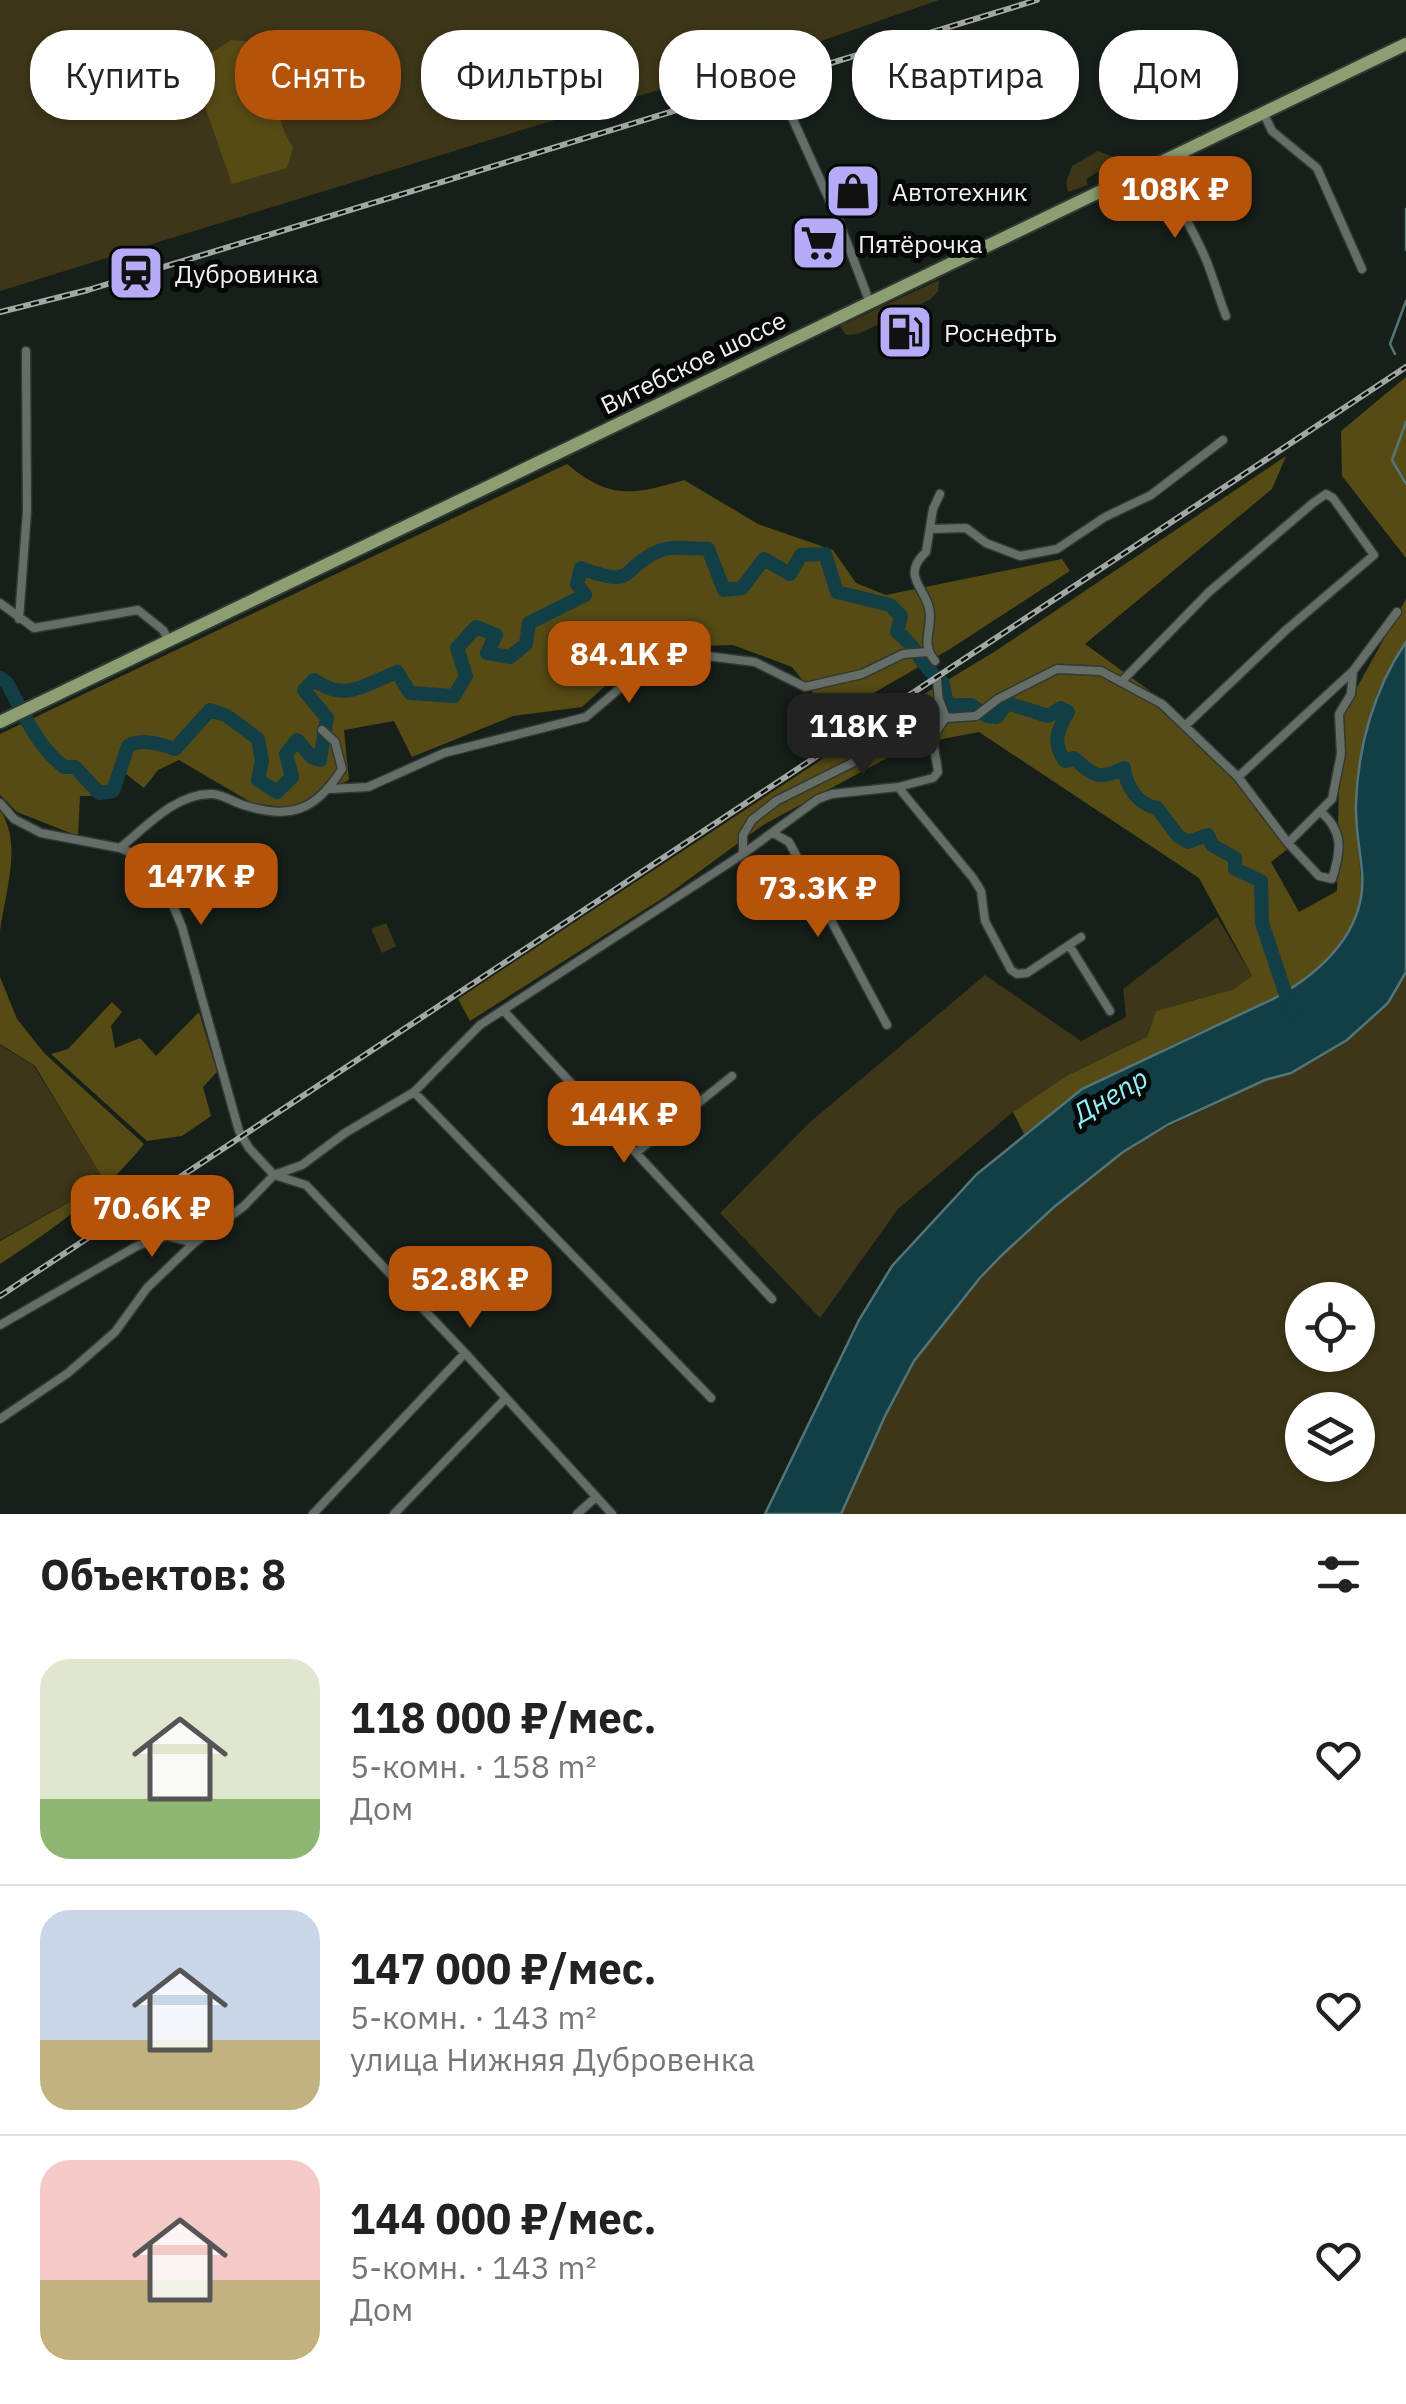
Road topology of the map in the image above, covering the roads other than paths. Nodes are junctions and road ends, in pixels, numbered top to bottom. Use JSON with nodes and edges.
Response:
{"nodes":[{"id":1,"x":1406,"y":44,"type":"edge"},
{"id":2,"x":1262,"y":112,"type":"junction"},
{"id":3,"x":793,"y":120,"type":"edge"},
{"id":4,"x":1171,"y":156,"type":"junction"},
{"id":5,"x":1362,"y":269,"type":"dead end"},
{"id":6,"x":870,"y":303,"type":"junction"},
{"id":7,"x":1226,"y":316,"type":"dead end"},
{"id":8,"x":26,"y":351,"type":"dead end"},
{"id":9,"x":1223,"y":440,"type":"dead end"},
{"id":10,"x":940,"y":494,"type":"dead end"},
{"id":11,"x":931,"y":528,"type":"junction"},
{"id":12,"x":0,"y":603,"type":"edge"},
{"id":13,"x":1397,"y":612,"type":"dead end"},
{"id":14,"x":20,"y":620,"type":"junction"},
{"id":15,"x":169,"y":641,"type":"junction"},
{"id":16,"x":928,"y":652,"type":"junction"},
{"id":17,"x":935,"y":661,"type":"dead end"},
{"id":18,"x":1353,"y":671,"type":"junction"},
{"id":19,"x":937,"y":679,"type":"dead end"},
{"id":20,"x":1121,"y":682,"type":"junction"},
{"id":21,"x":939,"y":701,"type":"junction"},
{"id":22,"x":946,"y":718,"type":"junction"},
{"id":23,"x":0,"y":722,"type":"edge"},
{"id":24,"x":1185,"y":726,"type":"junction"},
{"id":25,"x":322,"y":730,"type":"dead end"},
{"id":26,"x":1238,"y":777,"type":"junction"},
{"id":27,"x":898,"y":787,"type":"junction"},
{"id":28,"x":330,"y":788,"type":"junction"},
{"id":29,"x":0,"y":803,"type":"edge"},
{"id":30,"x":1321,"y":812,"type":"junction"},
{"id":31,"x":773,"y":834,"type":"junction"},
{"id":32,"x":1288,"y":843,"type":"junction"},
{"id":33,"x":120,"y":848,"type":"junction"},
{"id":34,"x":743,"y":854,"type":"junction"},
{"id":35,"x":1081,"y":937,"type":"dead end"},
{"id":36,"x":1069,"y":945,"type":"junction"},
{"id":37,"x":503,"y":1010,"type":"junction"},
{"id":38,"x":1110,"y":1010,"type":"dead end"},
{"id":39,"x":887,"y":1025,"type":"dead end"},
{"id":40,"x":732,"y":1076,"type":"dead end"},
{"id":41,"x":414,"y":1092,"type":"junction"},
{"id":42,"x":636,"y":1152,"type":"junction"},
{"id":43,"x":274,"y":1175,"type":"junction"},
{"id":44,"x":194,"y":1243,"type":"junction"},
{"id":45,"x":772,"y":1298,"type":"dead end"},
{"id":46,"x":0,"y":1325,"type":"edge"},
{"id":47,"x":465,"y":1353,"type":"junction"},
{"id":48,"x":506,"y":1398,"type":"junction"},
{"id":49,"x":711,"y":1398,"type":"dead end"},
{"id":50,"x":0,"y":1419,"type":"edge"},
{"id":51,"x":596,"y":1497,"type":"junction"},
{"id":52,"x":314,"y":1514,"type":"edge"},
{"id":53,"x":394,"y":1514,"type":"edge"},
{"id":54,"x":578,"y":1514,"type":"edge"},
{"id":55,"x":612,"y":1514,"type":"edge"}],
"edges":[{"from":1,"to":2,"type":"main road","name":"Витебское шоссе"},
{"from":2,"to":4,"type":"main road","name":"Витебское шоссе"},
{"from":2,"to":5,"type":"street"},
{"from":3,"to":6,"type":"street"},
{"from":4,"to":6,"type":"main road","name":"Витебское шоссе"},
{"from":4,"to":7,"type":"street"},
{"from":6,"to":15,"type":"main road","name":"Витебское шоссе"},
{"from":8,"to":14,"type":"street"},
{"from":9,"to":11,"type":"street"},
{"from":10,"to":11,"type":"street"},
{"from":11,"to":16,"type":"street"},
{"from":12,"to":14,"type":"street"},
{"from":13,"to":18,"type":"street"},
{"from":14,"to":15,"type":"street"},
{"from":15,"to":23,"type":"main road","name":"Витебское шоссе"},
{"from":16,"to":17,"type":"street"},
{"from":16,"to":28,"type":"street"},
{"from":18,"to":26,"type":"street"},
{"from":18,"to":30,"type":"street"},
{"from":19,"to":21,"type":"street"},
{"from":20,"to":22,"type":"street"},
{"from":20,"to":24,"type":"street"},
{"from":20,"to":24,"type":"street"},
{"from":21,"to":22,"type":"street"},
{"from":21,"to":34,"type":"street"},
{"from":22,"to":27,"type":"street"},
{"from":24,"to":26,"type":"street"},
{"from":25,"to":28,"type":"street"},
{"from":26,"to":32,"type":"street"},
{"from":27,"to":31,"type":"street"},
{"from":27,"to":36,"type":"street"},
{"from":28,"to":33,"type":"street"},
{"from":29,"to":33,"type":"street"},
{"from":30,"to":32,"type":"street"},
{"from":30,"to":32,"type":"street"},
{"from":31,"to":34,"type":"street"},
{"from":31,"to":39,"type":"street"},
{"from":33,"to":43,"type":"street"},
{"from":34,"to":37,"type":"street"},
{"from":35,"to":36,"type":"street"},
{"from":36,"to":38,"type":"street"},
{"from":37,"to":41,"type":"street"},
{"from":37,"to":42,"type":"street"},
{"from":40,"to":42,"type":"street"},
{"from":41,"to":43,"type":"street"},
{"from":41,"to":49,"type":"street"},
{"from":42,"to":45,"type":"street"},
{"from":43,"to":44,"type":"street"},
{"from":43,"to":47,"type":"street"},
{"from":44,"to":46,"type":"street"},
{"from":44,"to":50,"type":"street"},
{"from":47,"to":48,"type":"street"},
{"from":47,"to":52,"type":"street"},
{"from":48,"to":51,"type":"street"},
{"from":48,"to":53,"type":"street"},
{"from":51,"to":54,"type":"street"},
{"from":51,"to":55,"type":"street"}]}
